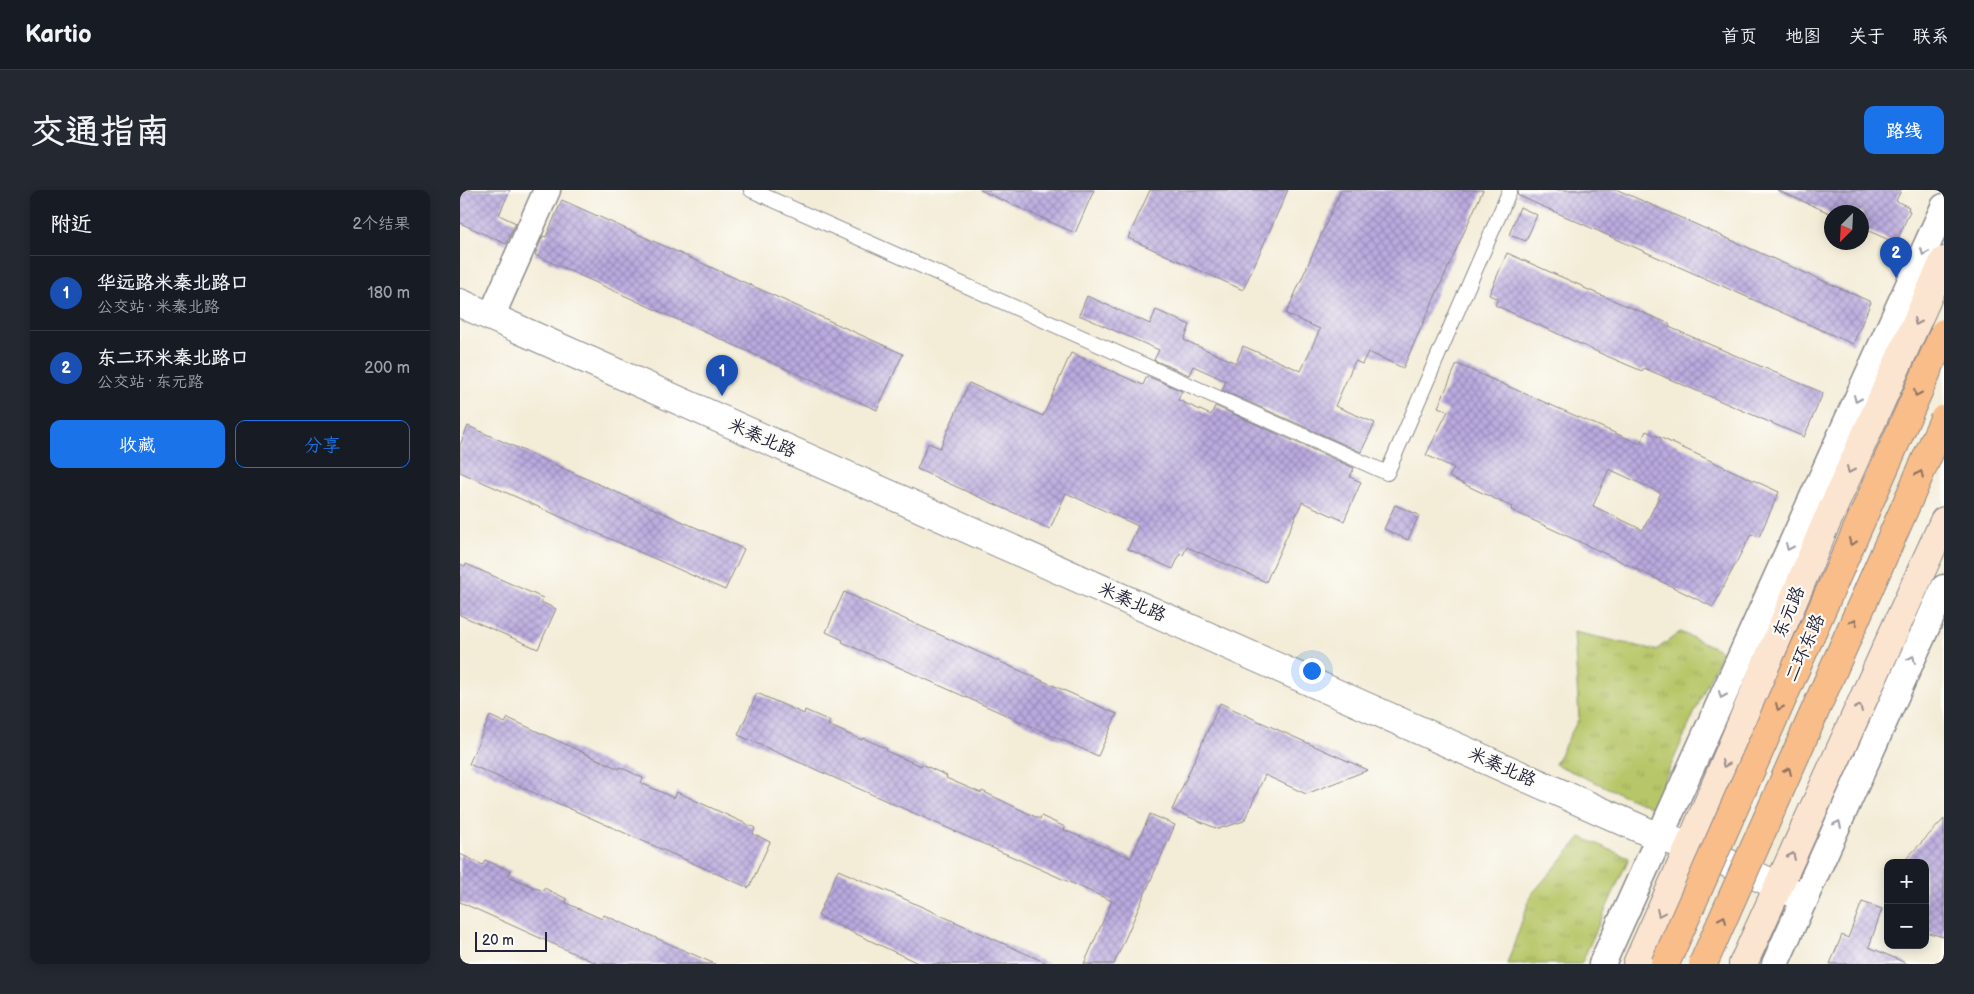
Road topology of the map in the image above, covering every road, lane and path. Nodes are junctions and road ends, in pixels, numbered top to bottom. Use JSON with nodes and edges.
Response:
{"nodes":[{"id":1,"x":547,"y":190,"type":"edge"},
{"id":2,"x":751,"y":190,"type":"edge"},
{"id":3,"x":1510,"y":190,"type":"edge"},
{"id":4,"x":1944,"y":207,"type":"edge"},
{"id":5,"x":1944,"y":261,"type":"edge"},
{"id":6,"x":460,"y":303,"type":"edge"},
{"id":7,"x":490,"y":317,"type":"junction"},
{"id":8,"x":1944,"y":333,"type":"edge"},
{"id":9,"x":1944,"y":419,"type":"edge"},
{"id":10,"x":1944,"y":521,"type":"edge"},
{"id":11,"x":1944,"y":588,"type":"edge"},
{"id":12,"x":1659,"y":837,"type":"junction"},
{"id":13,"x":1690,"y":846,"type":"junction"},
{"id":14,"x":1778,"y":886,"type":"junction"},
{"id":15,"x":1805,"y":898,"type":"junction"},
{"id":16,"x":1602,"y":964,"type":"edge"},
{"id":17,"x":1637,"y":964,"type":"edge"},
{"id":18,"x":1665,"y":964,"type":"edge"},
{"id":19,"x":1703,"y":964,"type":"edge"},
{"id":20,"x":1742,"y":964,"type":"edge"},
{"id":21,"x":1775,"y":964,"type":"edge"}],
"edges":[{"from":1,"to":7,"type":"street"},
{"from":2,"to":3,"type":"lane"},
{"from":4,"to":12,"type":"street","one_way":true},
{"from":5,"to":13,"type":"main road","name":"东元路","one_way":true},
{"from":6,"to":7,"type":"street","name":"米秦北路"},
{"from":7,"to":12,"type":"street","name":"米秦北路"},
{"from":8,"to":18,"type":"highway","name":"二环东路","one_way":true,"bridge":true},
{"from":19,"to":9,"type":"highway","name":"二环东路","one_way":true,"bridge":true},
{"from":14,"to":10,"type":"main road","one_way":true},
{"from":15,"to":11,"type":"street","one_way":true},
{"from":12,"to":13,"type":"street","name":"米秦北路"},
{"from":12,"to":16,"type":"street"},
{"from":13,"to":14,"type":"street","name":"米秦北路"},
{"from":13,"to":17,"type":"main road","name":"东元路","one_way":true},
{"from":14,"to":15,"type":"street","name":"米秦北路"},
{"from":14,"to":20,"type":"main road"},
{"from":15,"to":21,"type":"street"}]}
